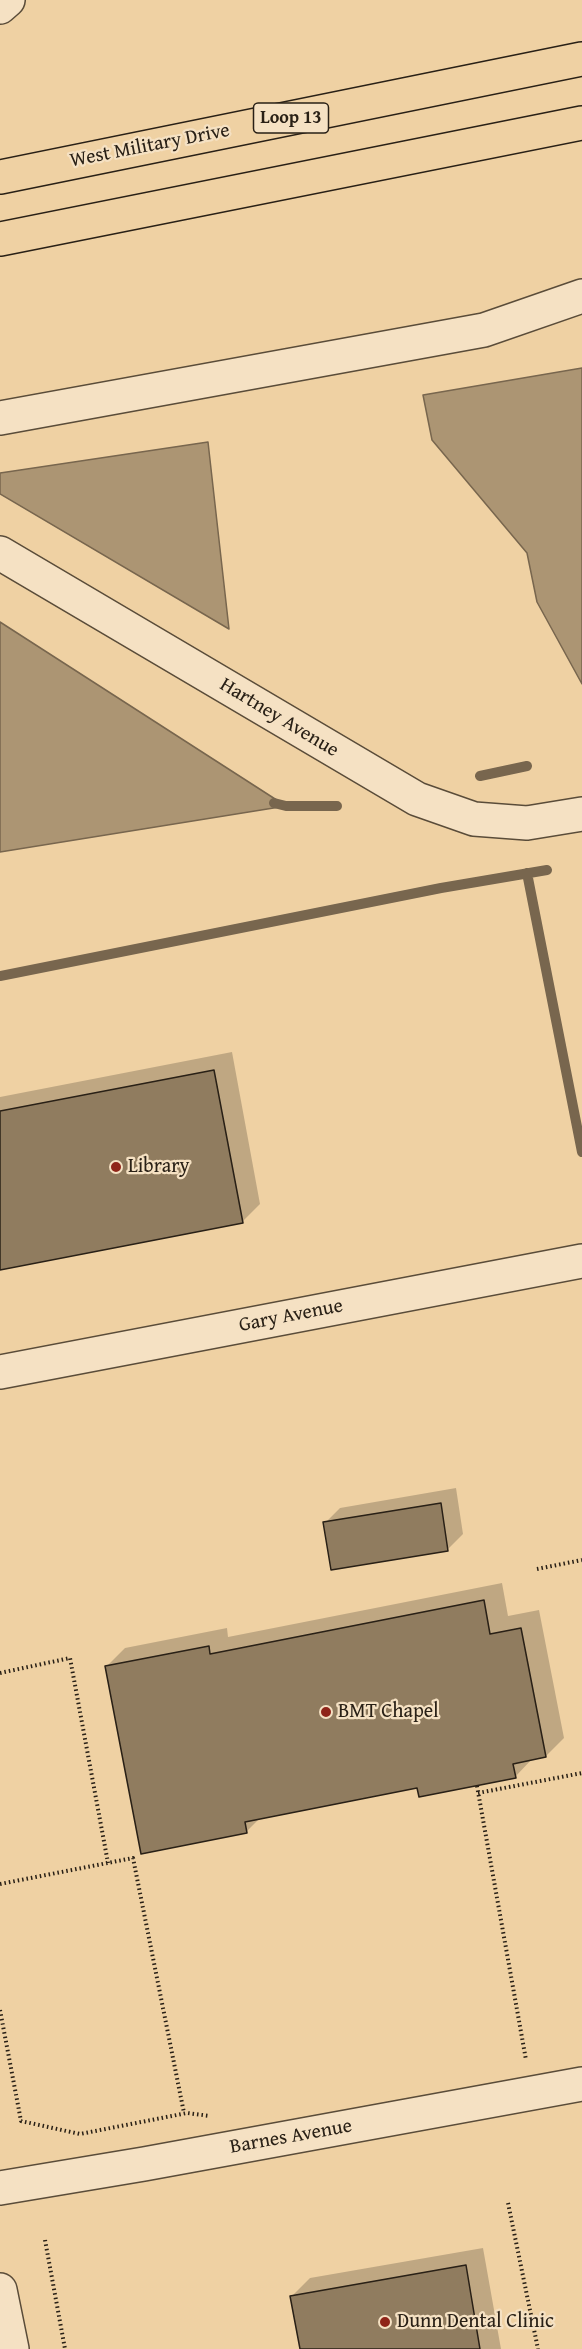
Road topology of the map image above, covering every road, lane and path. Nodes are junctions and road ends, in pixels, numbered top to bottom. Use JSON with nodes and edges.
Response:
{"nodes":[{"id":1,"x":8,"y":0,"type":"edge"},
{"id":2,"x":0,"y":7,"type":"edge"},
{"id":3,"x":582,"y":60,"type":"edge"},
{"id":4,"x":582,"y":123,"type":"edge"},
{"id":5,"x":0,"y":177,"type":"edge"},
{"id":6,"x":0,"y":239,"type":"edge"},
{"id":7,"x":582,"y":296,"type":"edge"},
{"id":8,"x":0,"y":418,"type":"edge"},
{"id":9,"x":0,"y":554,"type":"edge"},
{"id":10,"x":580,"y":823,"type":"edge"},
{"id":11,"x":582,"y":1261,"type":"edge"},
{"id":12,"x":0,"y":1372,"type":"edge"},
{"id":13,"x":582,"y":1560,"type":"edge"},
{"id":14,"x":537,"y":1569,"type":"dead end"},
{"id":15,"x":0,"y":1673,"type":"edge"},
{"id":16,"x":582,"y":1773,"type":"edge"},
{"id":17,"x":477,"y":1786,"type":"dead end"},
{"id":18,"x":478,"y":1793,"type":"junction"},
{"id":19,"x":108,"y":1863,"type":"junction"},
{"id":20,"x":0,"y":1884,"type":"edge"},
{"id":21,"x":0,"y":2010,"type":"edge"},
{"id":22,"x":526,"y":2061,"type":"dead end"},
{"id":23,"x":582,"y":2084,"type":"edge"},
{"id":24,"x":184,"y":2113,"type":"dead end"},
{"id":25,"x":21,"y":2121,"type":"dead end"},
{"id":26,"x":0,"y":2188,"type":"edge"},
{"id":27,"x":508,"y":2203,"type":"dead end"},
{"id":28,"x":45,"y":2240,"type":"dead end"},
{"id":29,"x":0,"y":2290,"type":"edge"},
{"id":30,"x":12,"y":2349,"type":"edge"},
{"id":31,"x":65,"y":2349,"type":"edge"},
{"id":32,"x":538,"y":2349,"type":"edge"}],
"edges":[{"from":1,"to":2,"type":"street"},
{"from":3,"to":5,"type":"main road","name":"West Military Drive","number":"Loop 13"},
{"from":4,"to":6,"type":"main road"},
{"from":7,"to":8,"type":"street"},
{"from":9,"to":10,"type":"street","name":"Hartney Avenue"},
{"from":11,"to":12,"type":"street","name":"Gary Avenue"},
{"from":13,"to":14,"type":"path"},
{"from":15,"to":19,"type":"path"},
{"from":16,"to":18,"type":"path"},
{"from":17,"to":18,"type":"path"},
{"from":18,"to":22,"type":"path"},
{"from":19,"to":20,"type":"path"},
{"from":19,"to":24,"type":"path"},
{"from":21,"to":25,"type":"path"},
{"from":23,"to":26,"type":"street","name":"Barnes Avenue"},
{"from":27,"to":32,"type":"path"},
{"from":28,"to":31,"type":"path"},
{"from":29,"to":30,"type":"street"}]}
